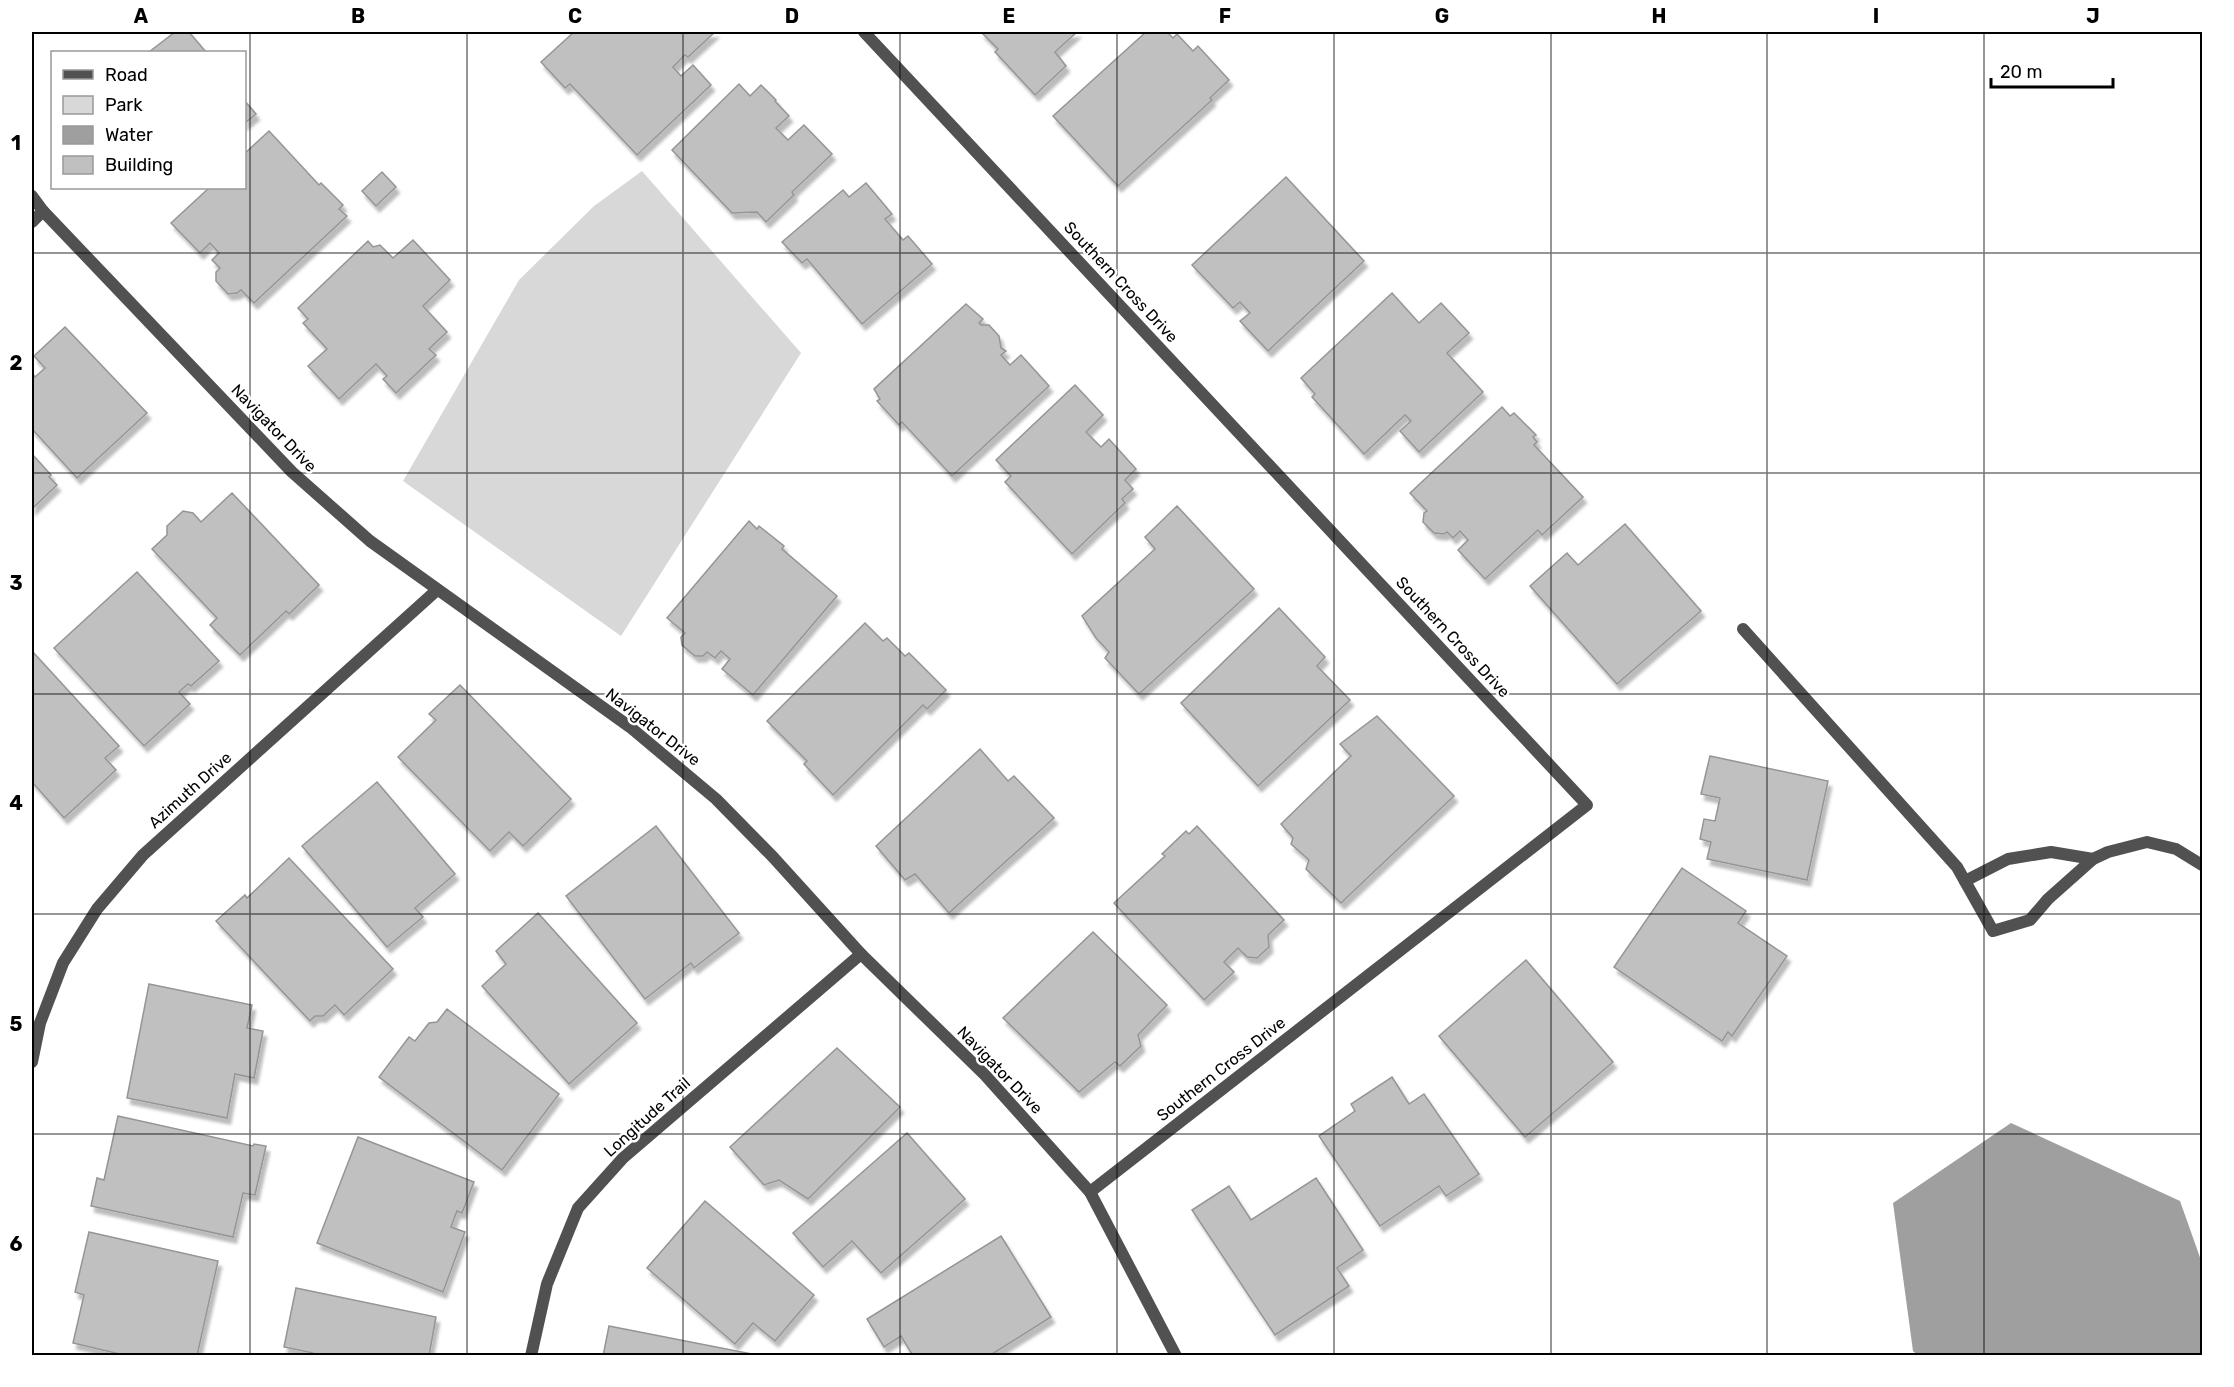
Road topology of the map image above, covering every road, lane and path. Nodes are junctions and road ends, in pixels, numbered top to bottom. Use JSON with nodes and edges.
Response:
{"nodes":[{"id":1,"x":864,"y":32,"type":"edge"},
{"id":2,"x":32,"y":196,"type":"edge"},
{"id":3,"x":43,"y":211,"type":"junction"},
{"id":4,"x":32,"y":222,"type":"edge"},
{"id":5,"x":437,"y":590,"type":"junction"},
{"id":6,"x":1743,"y":629,"type":"dead end"},
{"id":7,"x":2093,"y":859,"type":"junction"},
{"id":8,"x":2202,"y":864,"type":"edge"},
{"id":9,"x":1965,"y":881,"type":"junction"},
{"id":10,"x":861,"y":954,"type":"junction"},
{"id":11,"x":32,"y":1062,"type":"edge"},
{"id":12,"x":1090,"y":1192,"type":"junction"},
{"id":13,"x":531,"y":1356,"type":"edge"},
{"id":14,"x":1176,"y":1356,"type":"edge"}],
"edges":[{"from":1,"to":12,"type":"street","name":"Southern Cross Drive"},
{"from":2,"to":3,"type":"street","name":"Navigator Drive"},
{"from":3,"to":4,"type":"street"},
{"from":3,"to":5,"type":"street","name":"Navigator Drive"},
{"from":5,"to":10,"type":"street","name":"Navigator Drive"},
{"from":5,"to":11,"type":"street","name":"Azimuth Drive"},
{"from":6,"to":9,"type":"street"},
{"from":7,"to":8,"type":"street"},
{"from":7,"to":9,"type":"street"},
{"from":7,"to":9,"type":"street"},
{"from":10,"to":12,"type":"street","name":"Navigator Drive"},
{"from":10,"to":13,"type":"street","name":"Longitude Trail"},
{"from":12,"to":14,"type":"street","name":"Navigator Drive"}]}
